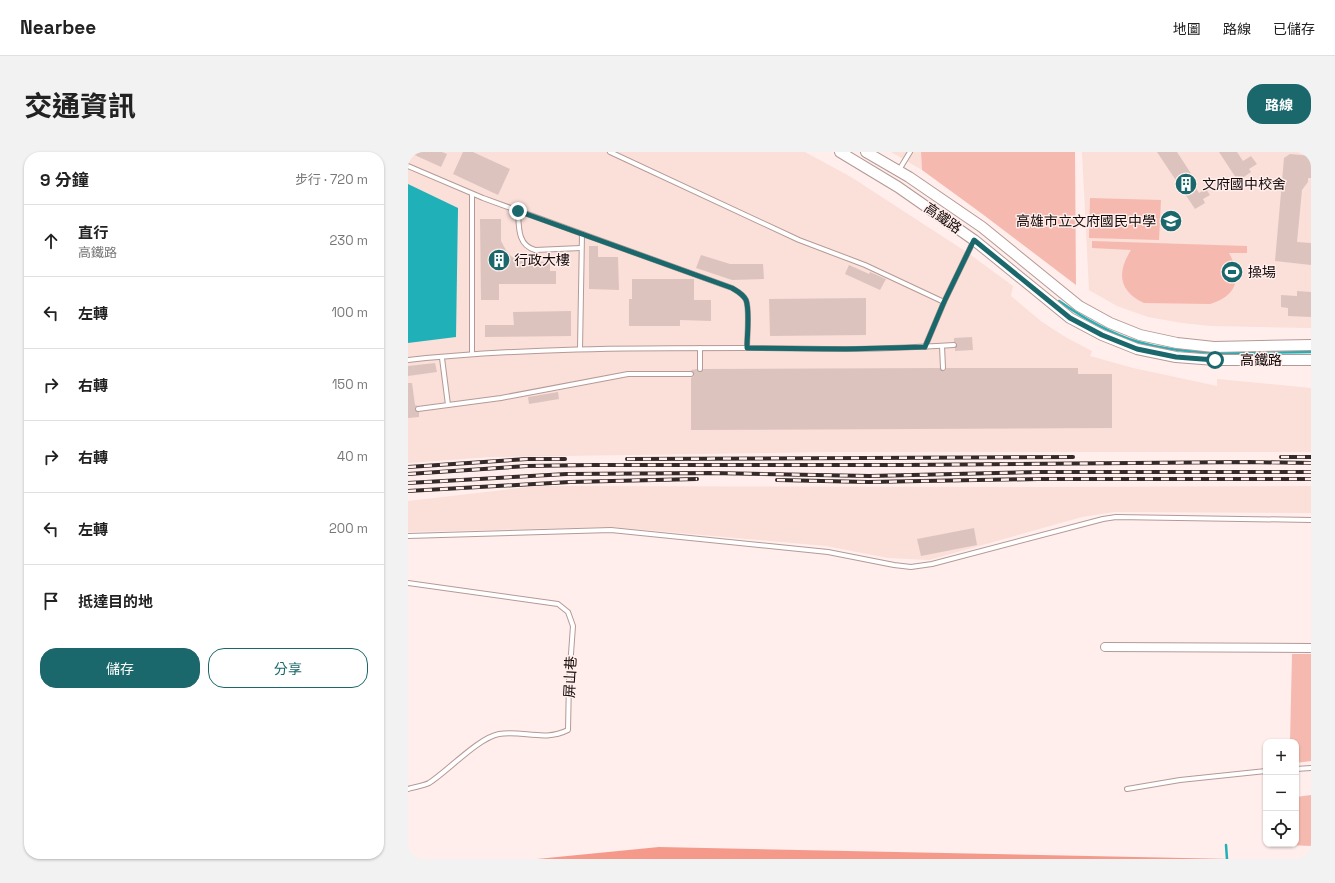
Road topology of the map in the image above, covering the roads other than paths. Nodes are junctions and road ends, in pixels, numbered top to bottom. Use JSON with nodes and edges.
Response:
{"nodes":[{"id":1,"x":610,"y":152,"type":"edge"},
{"id":2,"x":840,"y":152,"type":"edge"},
{"id":3,"x":866,"y":152,"type":"edge"},
{"id":4,"x":910,"y":152,"type":"edge"},
{"id":5,"x":408,"y":166,"type":"edge"},
{"id":6,"x":899,"y":170,"type":"junction"},
{"id":7,"x":892,"y":182,"type":"junction"},
{"id":8,"x":472,"y":194,"type":"junction"},
{"id":9,"x":518,"y":211,"type":"junction"},
{"id":10,"x":582,"y":234,"type":"junction"},
{"id":11,"x":974,"y":240,"type":"junction"},
{"id":12,"x":581,"y":248,"type":"junction"},
{"id":13,"x":944,"y":302,"type":"junction"},
{"id":14,"x":954,"y":345,"type":"dead end"},
{"id":15,"x":1311,"y":345,"type":"edge"},
{"id":16,"x":942,"y":346,"type":"junction"},
{"id":17,"x":925,"y":347,"type":"junction"},
{"id":18,"x":700,"y":348,"type":"junction"},
{"id":19,"x":747,"y":348,"type":"junction"},
{"id":20,"x":580,"y":349,"type":"junction"},
{"id":21,"x":472,"y":354,"type":"junction"},
{"id":22,"x":442,"y":358,"type":"junction"},
{"id":23,"x":408,"y":360,"type":"edge"},
{"id":24,"x":1311,"y":360,"type":"edge"},
{"id":25,"x":943,"y":368,"type":"dead end"},
{"id":26,"x":700,"y":369,"type":"dead end"},
{"id":27,"x":691,"y":374,"type":"dead end"},
{"id":28,"x":448,"y":405,"type":"junction"},
{"id":29,"x":418,"y":409,"type":"dead end"},
{"id":30,"x":1311,"y":520,"type":"edge"},
{"id":31,"x":408,"y":536,"type":"edge"},
{"id":32,"x":408,"y":583,"type":"edge"},
{"id":33,"x":1105,"y":647,"type":"dead end"},
{"id":34,"x":1311,"y":648,"type":"edge"},
{"id":35,"x":1311,"y":768,"type":"edge"},
{"id":36,"x":1299,"y":769,"type":"edge"},
{"id":37,"x":1263,"y":771,"type":"edge"},
{"id":38,"x":408,"y":789,"type":"edge"},
{"id":39,"x":1127,"y":789,"type":"dead end"}],
"edges":[{"from":1,"to":13,"type":"lane"},
{"from":2,"to":7,"type":"street","name":"高鐵路"},
{"from":3,"to":6,"type":"street","name":"高鐵路"},
{"from":4,"to":6,"type":"lane"},
{"from":5,"to":8,"type":"lane"},
{"from":6,"to":7,"type":"street"},
{"from":6,"to":15,"type":"street","name":"高鐵路"},
{"from":7,"to":11,"type":"street","name":"高鐵路"},
{"from":8,"to":9,"type":"lane"},
{"from":8,"to":21,"type":"lane"},
{"from":9,"to":10,"type":"lane"},
{"from":9,"to":12,"type":"lane"},
{"from":10,"to":12,"type":"lane"},
{"from":10,"to":19,"type":"lane"},
{"from":11,"to":13,"type":"lane"},
{"from":11,"to":24,"type":"street","name":"高鐵路"},
{"from":12,"to":20,"type":"lane"},
{"from":13,"to":17,"type":"lane"},
{"from":14,"to":16,"type":"lane"},
{"from":16,"to":17,"type":"lane"},
{"from":16,"to":25,"type":"lane"},
{"from":17,"to":19,"type":"lane"},
{"from":18,"to":19,"type":"lane"},
{"from":18,"to":20,"type":"lane"},
{"from":18,"to":26,"type":"lane"},
{"from":20,"to":21,"type":"lane"},
{"from":21,"to":22,"type":"lane"},
{"from":22,"to":23,"type":"lane"},
{"from":22,"to":28,"type":"lane"},
{"from":27,"to":28,"type":"lane"},
{"from":28,"to":29,"type":"lane"},
{"from":30,"to":31,"type":"lane"},
{"from":32,"to":38,"type":"lane","name":"屏山巷"},
{"from":33,"to":34,"type":"street"},
{"from":35,"to":36,"type":"lane"},
{"from":37,"to":39,"type":"lane"}]}
